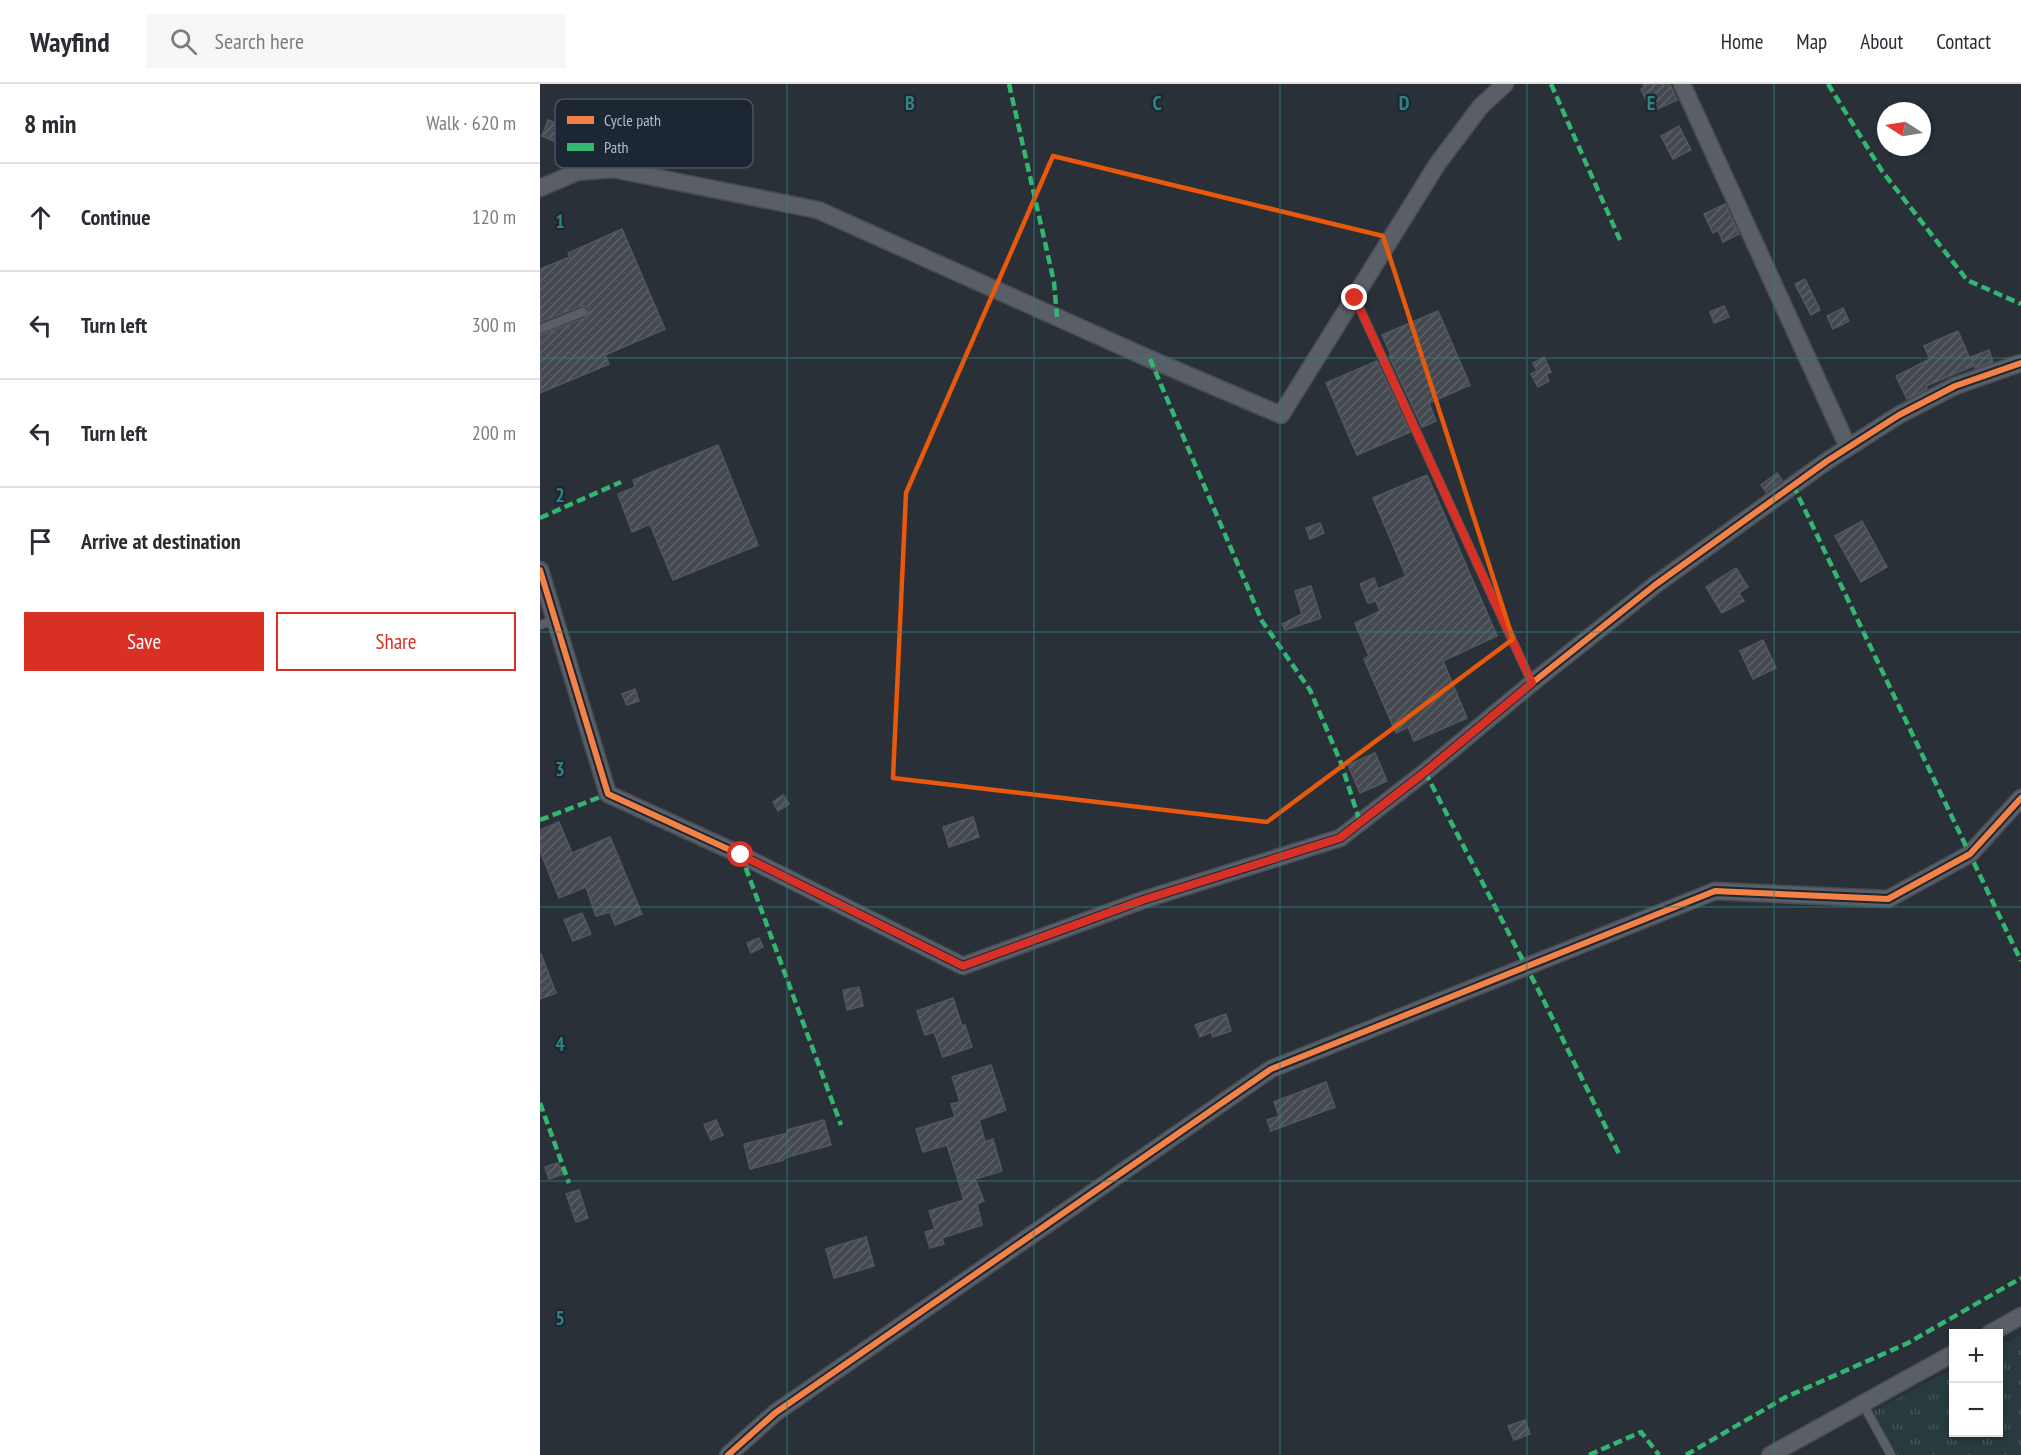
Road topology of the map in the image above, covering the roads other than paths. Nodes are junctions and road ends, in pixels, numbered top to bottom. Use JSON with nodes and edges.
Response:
{"nodes":[{"id":1,"x":1505,"y":84,"type":"edge"},
{"id":2,"x":1682,"y":84,"type":"edge"},
{"id":3,"x":540,"y":188,"type":"edge"},
{"id":4,"x":1355,"y":298,"type":"junction"},
{"id":5,"x":583,"y":312,"type":"dead end"},
{"id":6,"x":540,"y":329,"type":"edge"},
{"id":7,"x":2021,"y":363,"type":"edge"},
{"id":8,"x":1848,"y":447,"type":"junction"},
{"id":9,"x":540,"y":570,"type":"edge"},
{"id":10,"x":548,"y":623,"type":"edge"},
{"id":11,"x":1532,"y":683,"type":"junction"},
{"id":12,"x":2021,"y":798,"type":"edge"},
{"id":13,"x":2021,"y":1316,"type":"edge"},
{"id":14,"x":1998,"y":1329,"type":"edge"},
{"id":15,"x":1949,"y":1355,"type":"edge"},
{"id":16,"x":1863,"y":1404,"type":"junction"},
{"id":17,"x":729,"y":1455,"type":"edge"},
{"id":18,"x":1770,"y":1455,"type":"edge"},
{"id":19,"x":1891,"y":1455,"type":"edge"}],
"edges":[{"from":1,"to":4,"type":"street"},
{"from":2,"to":8,"type":"street"},
{"from":3,"to":4,"type":"street"},
{"from":4,"to":11,"type":"lane"},
{"from":5,"to":6,"type":"lane"},
{"from":7,"to":8,"type":"street"},
{"from":8,"to":11,"type":"street"},
{"from":9,"to":10,"type":"street"},
{"from":10,"to":11,"type":"street"},
{"from":12,"to":17,"type":"street"},
{"from":13,"to":14,"type":"street"},
{"from":15,"to":16,"type":"street"},
{"from":16,"to":18,"type":"street"},
{"from":16,"to":19,"type":"lane"}]}
